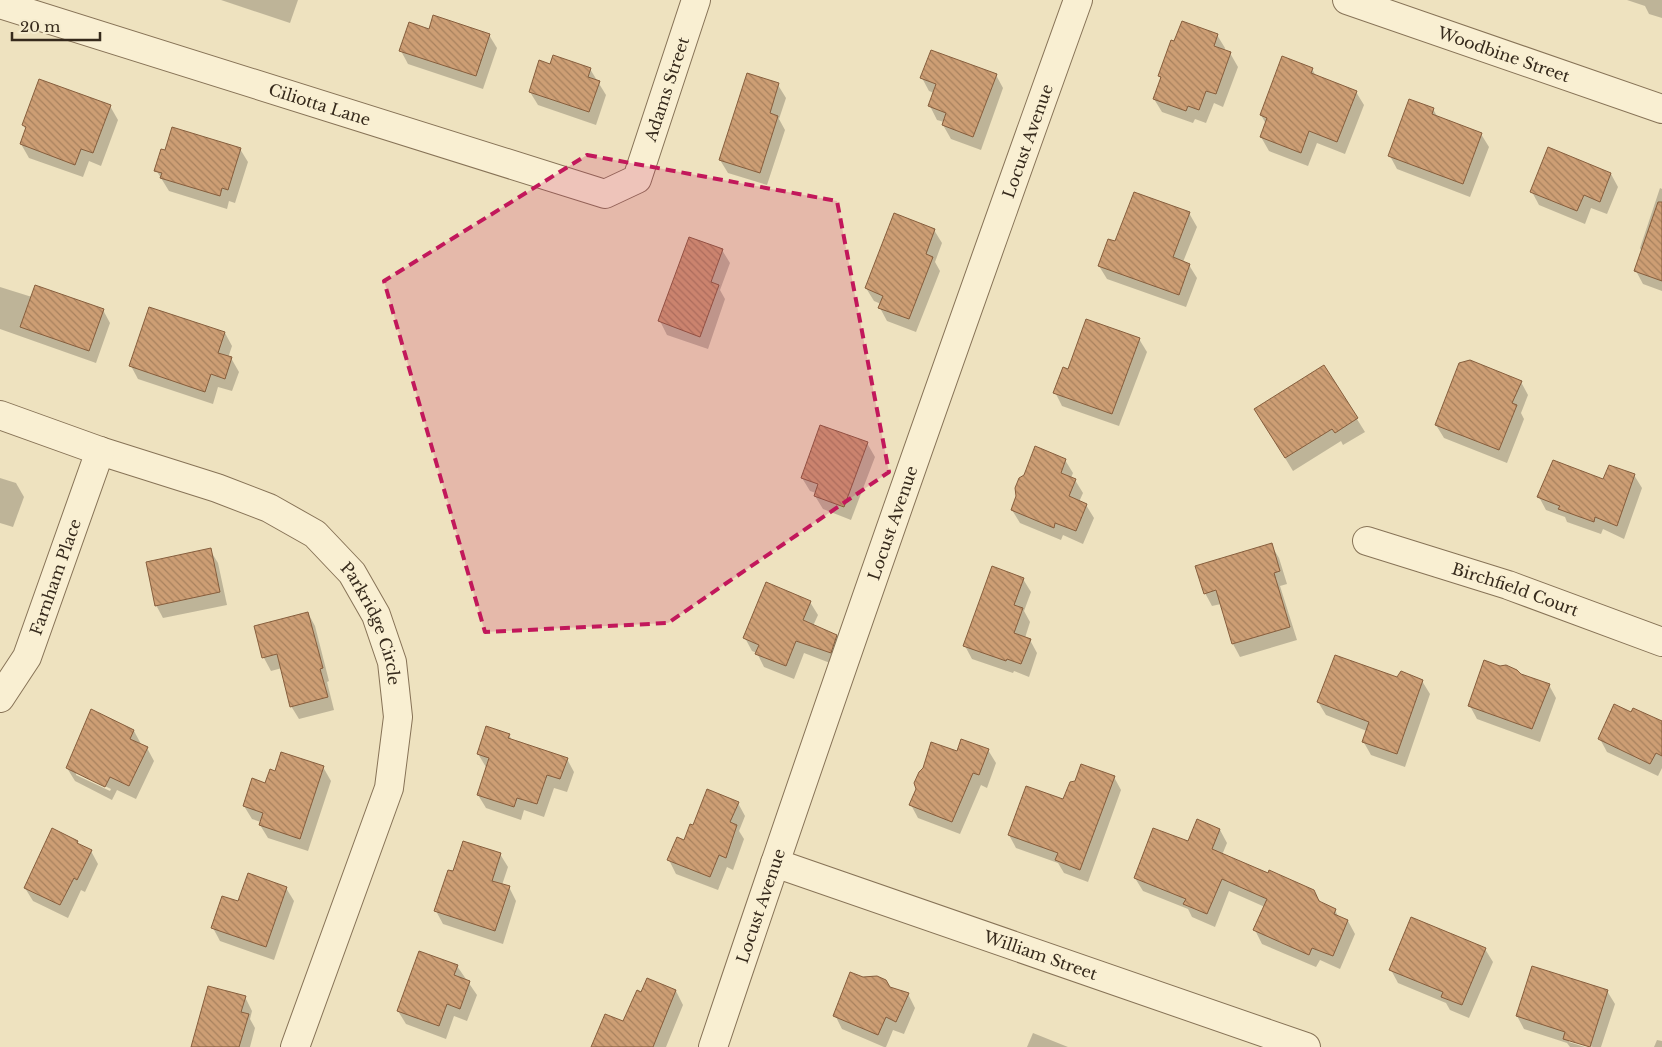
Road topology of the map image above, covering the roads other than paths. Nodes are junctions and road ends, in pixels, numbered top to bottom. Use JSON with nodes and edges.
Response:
{"nodes":[{"id":1,"x":696,"y":0,"type":"edge"},
{"id":2,"x":1078,"y":0,"type":"edge"},
{"id":3,"x":1347,"y":0,"type":"edge"},
{"id":4,"x":0,"y":4,"type":"edge"},
{"id":5,"x":1662,"y":109,"type":"edge"},
{"id":6,"x":637,"y":179,"type":"joint"},
{"id":7,"x":0,"y":415,"type":"edge"},
{"id":8,"x":100,"y":451,"type":"junction"},
{"id":9,"x":1367,"y":541,"type":"dead end"},
{"id":10,"x":1662,"y":642,"type":"edge"},
{"id":11,"x":0,"y":698,"type":"edge"},
{"id":12,"x":774,"y":863,"type":"junction"},
{"id":13,"x":295,"y":1047,"type":"edge"},
{"id":14,"x":713,"y":1047,"type":"edge"},
{"id":15,"x":1306,"y":1047,"type":"edge"}],
"edges":[{"from":1,"to":6,"type":"street","name":"Adams Street"},
{"from":2,"to":12,"type":"street","name":"Locust Avenue"},
{"from":3,"to":5,"type":"street","name":"Woodbine Street"},
{"from":4,"to":6,"type":"street","name":"Ciliotta Lane"},
{"from":7,"to":8,"type":"street","name":"Parkridge Circle"},
{"from":8,"to":11,"type":"street","name":"Farnham Place"},
{"from":8,"to":13,"type":"street","name":"Parkridge Circle"},
{"from":9,"to":10,"type":"street","name":"Birchfield Court"},
{"from":12,"to":14,"type":"street","name":"Locust Avenue"},
{"from":12,"to":15,"type":"street","name":"William Street"}]}
